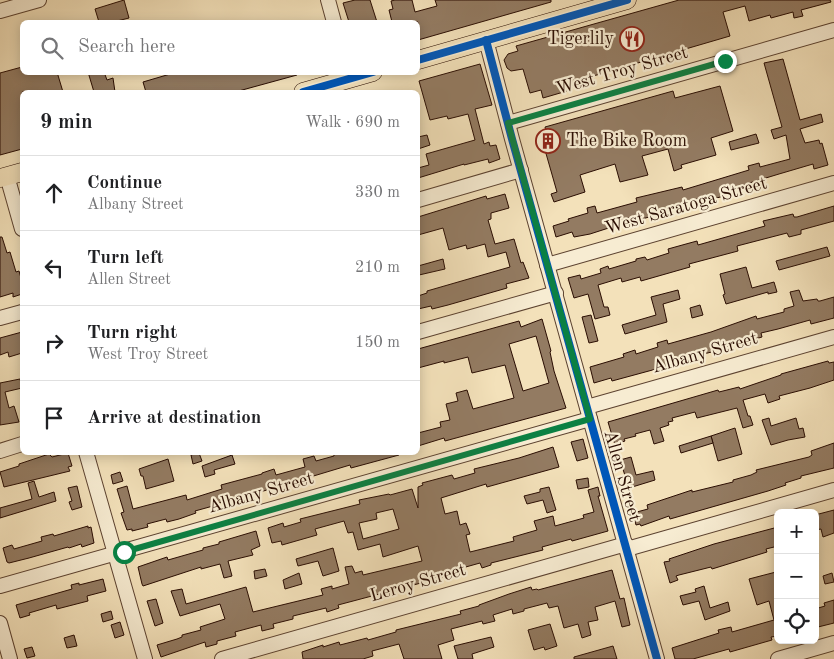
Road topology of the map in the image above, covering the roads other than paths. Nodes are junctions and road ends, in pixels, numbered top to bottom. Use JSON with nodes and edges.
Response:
{"nodes":[{"id":1,"x":39,"y":0,"type":"edge"},
{"id":2,"x":328,"y":0,"type":"edge"},
{"id":3,"x":627,"y":0,"type":"edge"},
{"id":4,"x":0,"y":11,"type":"edge"},
{"id":5,"x":333,"y":20,"type":"edge"},
{"id":6,"x":834,"y":30,"type":"edge"},
{"id":7,"x":486,"y":40,"type":"junction"},
{"id":8,"x":420,"y":59,"type":"edge"},
{"id":9,"x":348,"y":76,"type":"edge"},
{"id":10,"x":309,"y":90,"type":"edge"},
{"id":11,"x":508,"y":123,"type":"junction"},
{"id":12,"x":521,"y":170,"type":"junction"},
{"id":13,"x":10,"y":175,"type":"edge"},
{"id":14,"x":834,"y":183,"type":"edge"},
{"id":15,"x":420,"y":199,"type":"edge"},
{"id":16,"x":20,"y":221,"type":"edge"},
{"id":17,"x":547,"y":265,"type":"junction"},
{"id":18,"x":556,"y":293,"type":"junction"},
{"id":19,"x":20,"y":313,"type":"edge"},
{"id":20,"x":0,"y":318,"type":"edge"},
{"id":21,"x":420,"y":331,"type":"edge"},
{"id":22,"x":834,"y":337,"type":"edge"},
{"id":23,"x":588,"y":413,"type":"junction"},
{"id":24,"x":20,"y":445,"type":"edge"},
{"id":25,"x":0,"y":451,"type":"edge"},
{"id":26,"x":87,"y":455,"type":"edge"},
{"id":27,"x":834,"y":490,"type":"edge"},
{"id":28,"x":626,"y":547,"type":"junction"},
{"id":29,"x":115,"y":554,"type":"junction"},
{"id":30,"x":0,"y":586,"type":"edge"},
{"id":31,"x":0,"y":622,"type":"edge"},
{"id":32,"x":834,"y":643,"type":"edge"},
{"id":33,"x":10,"y":659,"type":"edge"},
{"id":34,"x":144,"y":659,"type":"edge"},
{"id":35,"x":222,"y":659,"type":"edge"},
{"id":36,"x":657,"y":659,"type":"edge"},
{"id":37,"x":778,"y":659,"type":"edge"}],
"edges":[{"from":1,"to":4,"type":"street"},
{"from":2,"to":5,"type":"street"},
{"from":3,"to":7,"type":"main road"},
{"from":6,"to":11,"type":"street","name":"West Troy Street"},
{"from":7,"to":8,"type":"main road"},
{"from":7,"to":11,"type":"street","name":"Allen Street"},
{"from":9,"to":10,"type":"main road"},
{"from":11,"to":12,"type":"street","name":"Allen Street"},
{"from":12,"to":15,"type":"street"},
{"from":12,"to":17,"type":"street","name":"Allen Street"},
{"from":13,"to":16,"type":"street"},
{"from":14,"to":17,"type":"street","name":"West Saratoga Street"},
{"from":17,"to":18,"type":"street","name":"Allen Street"},
{"from":18,"to":21,"type":"street"},
{"from":18,"to":23,"type":"street","name":"Allen Street"},
{"from":19,"to":20,"type":"street"},
{"from":22,"to":23,"type":"street","name":"Albany Street"},
{"from":23,"to":28,"type":"street","name":"Allen Street"},
{"from":23,"to":29,"type":"street","name":"Albany Street"},
{"from":24,"to":25,"type":"street"},
{"from":26,"to":29,"type":"street"},
{"from":27,"to":28,"type":"street","name":"Leroy Street"},
{"from":28,"to":35,"type":"street","name":"Leroy Street"},
{"from":28,"to":36,"type":"street","name":"Allen Street"},
{"from":29,"to":30,"type":"street","name":"Albany Street"},
{"from":29,"to":34,"type":"street"},
{"from":31,"to":33,"type":"street"},
{"from":32,"to":37,"type":"street"}]}
